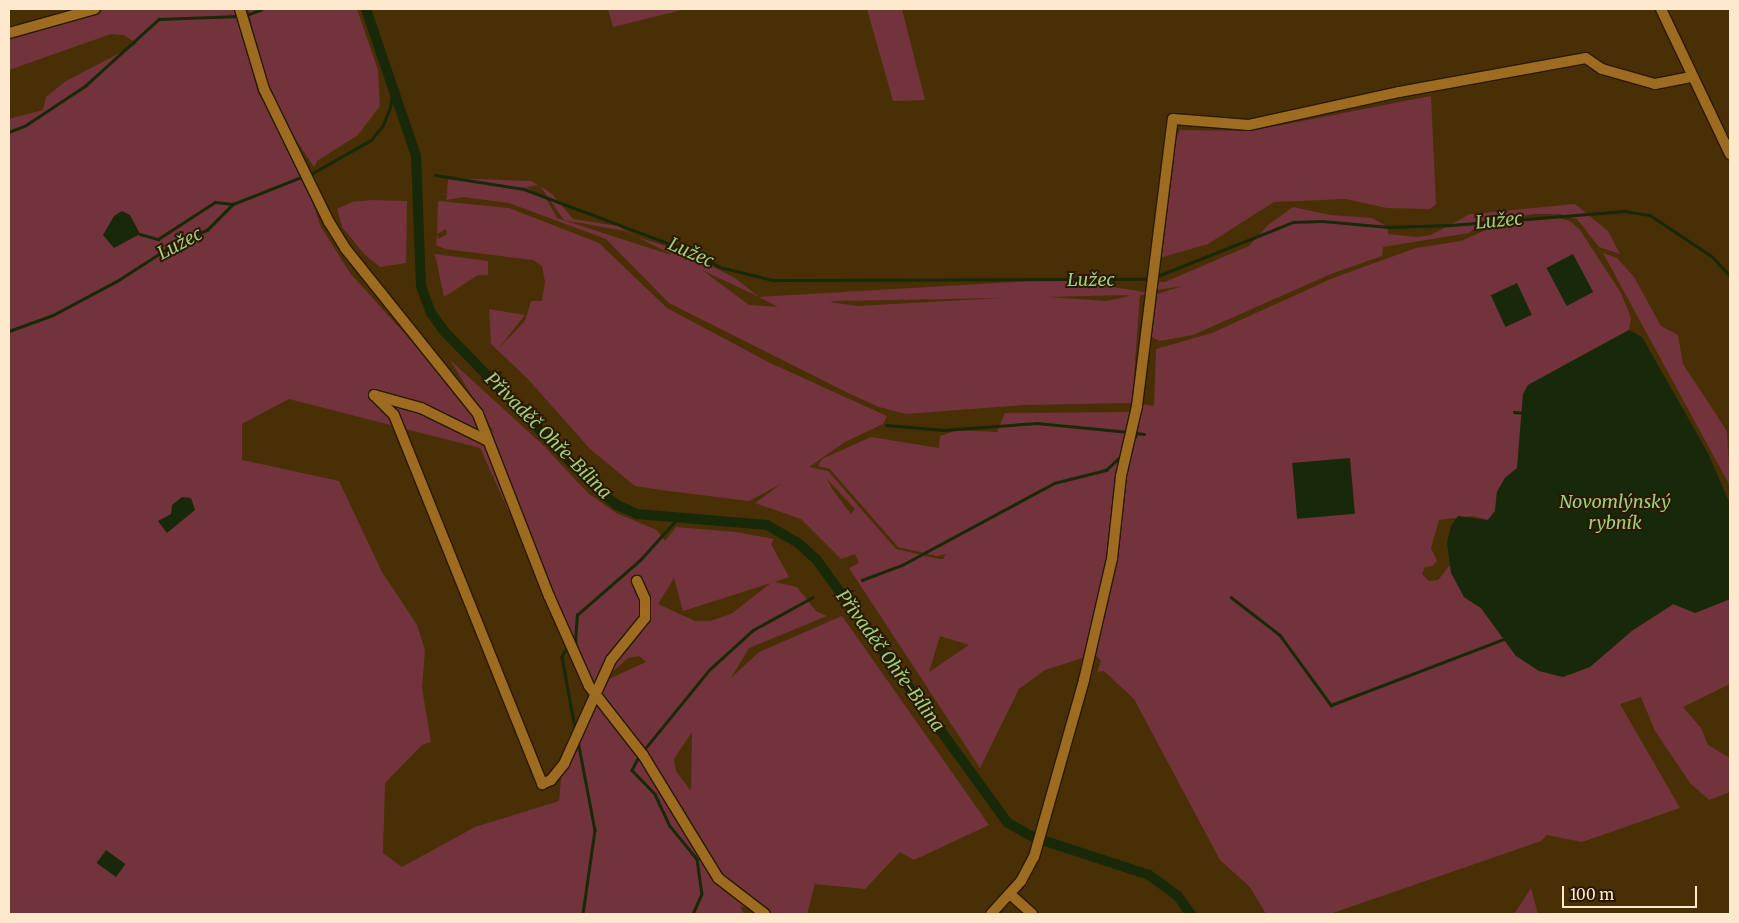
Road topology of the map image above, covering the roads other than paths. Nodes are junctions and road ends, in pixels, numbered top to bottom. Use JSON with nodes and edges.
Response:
{"nodes":[{"id":1,"x":96,"y":9,"type":"edge"},
{"id":2,"x":1661,"y":9,"type":"edge"},
{"id":3,"x":242,"y":13,"type":"edge"},
{"id":4,"x":9,"y":33,"type":"edge"},
{"id":5,"x":1692,"y":77,"type":"junction"},
{"id":6,"x":1730,"y":154,"type":"edge"},
{"id":7,"x":488,"y":440,"type":"junction"},
{"id":8,"x":637,"y":581,"type":"dead end"},
{"id":9,"x":594,"y":693,"type":"junction"},
{"id":10,"x":1010,"y":894,"type":"junction"},
{"id":11,"x":765,"y":914,"type":"edge"},
{"id":12,"x":990,"y":914,"type":"edge"},
{"id":13,"x":1032,"y":914,"type":"edge"}],
"edges":[{"from":1,"to":4,"type":"street"},
{"from":2,"to":5,"type":"street"},
{"from":3,"to":7,"type":"street"},
{"from":5,"to":6,"type":"street"},
{"from":5,"to":10,"type":"street"},
{"from":7,"to":9,"type":"street"},
{"from":7,"to":9,"type":"street"},
{"from":8,"to":9,"type":"street"},
{"from":9,"to":11,"type":"street"},
{"from":10,"to":12,"type":"street"},
{"from":10,"to":13,"type":"street"}]}
